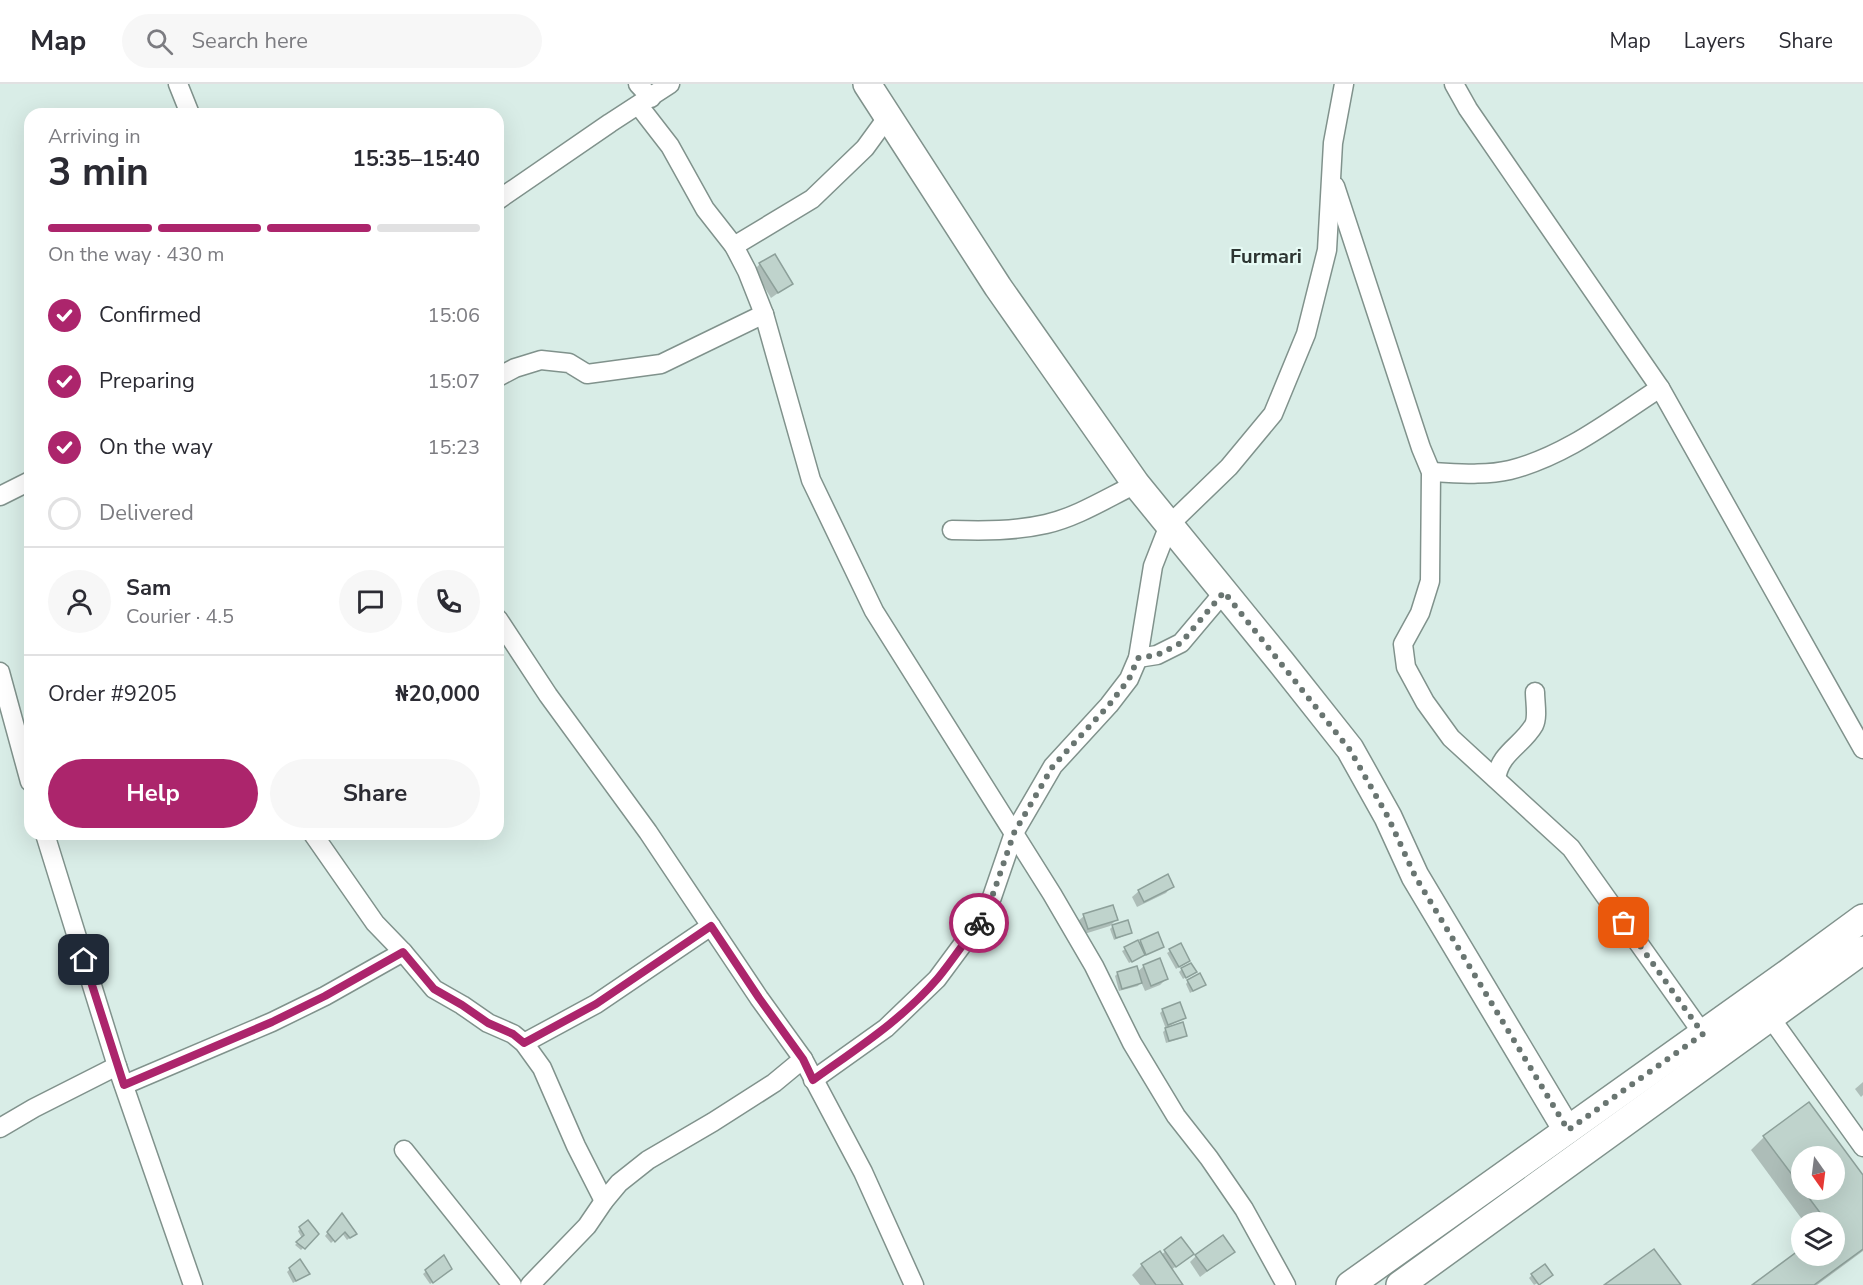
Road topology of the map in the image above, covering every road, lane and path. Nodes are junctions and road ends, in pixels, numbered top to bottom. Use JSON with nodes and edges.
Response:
{"nodes":[{"id":1,"x":178,"y":84,"type":"edge"},
{"id":2,"x":638,"y":84,"type":"edge"},
{"id":3,"x":670,"y":84,"type":"edge"},
{"id":4,"x":867,"y":84,"type":"edge"},
{"id":5,"x":1344,"y":84,"type":"edge"},
{"id":6,"x":1454,"y":84,"type":"edge"},
{"id":7,"x":645,"y":102,"type":"junction"},
{"id":8,"x":188,"y":108,"type":"edge"},
{"id":9,"x":889,"y":115,"type":"junction"},
{"id":10,"x":1332,"y":179,"type":"junction"},
{"id":11,"x":504,"y":196,"type":"edge"},
{"id":12,"x":734,"y":246,"type":"junction"},
{"id":13,"x":764,"y":314,"type":"junction"},
{"id":14,"x":504,"y":374,"type":"edge"},
{"id":15,"x":1660,"y":388,"type":"junction"},
{"id":16,"x":1431,"y":472,"type":"junction"},
{"id":17,"x":24,"y":484,"type":"edge"},
{"id":18,"x":1136,"y":484,"type":"junction"},
{"id":19,"x":0,"y":496,"type":"edge"},
{"id":20,"x":1168,"y":525,"type":"junction"},
{"id":21,"x":952,"y":530,"type":"dead end"},
{"id":22,"x":1224,"y":592,"type":"junction"},
{"id":23,"x":504,"y":629,"type":"edge"},
{"id":24,"x":1138,"y":658,"type":"junction"},
{"id":25,"x":0,"y":672,"type":"edge"},
{"id":26,"x":1535,"y":692,"type":"dead end"},
{"id":27,"x":1863,"y":749,"type":"edge"},
{"id":28,"x":24,"y":760,"type":"edge"},
{"id":29,"x":1496,"y":779,"type":"junction"},
{"id":30,"x":1014,"y":833,"type":"junction"},
{"id":31,"x":47,"y":840,"type":"edge"},
{"id":32,"x":317,"y":840,"type":"edge"},
{"id":33,"x":1863,"y":918,"type":"edge"},
{"id":34,"x":711,"y":926,"type":"junction"},
{"id":35,"x":1863,"y":950,"type":"edge"},
{"id":36,"x":403,"y":952,"type":"junction"},
{"id":37,"x":1763,"y":1007,"type":"junction"},
{"id":38,"x":1703,"y":1034,"type":"junction"},
{"id":39,"x":524,"y":1043,"type":"junction"},
{"id":40,"x":803,"y":1059,"type":"junction"},
{"id":41,"x":117,"y":1066,"type":"junction"},
{"id":42,"x":813,"y":1080,"type":"junction"},
{"id":43,"x":124,"y":1085,"type":"junction"},
{"id":44,"x":0,"y":1128,"type":"edge"},
{"id":45,"x":1568,"y":1130,"type":"junction"},
{"id":46,"x":1863,"y":1147,"type":"edge"},
{"id":47,"x":404,"y":1150,"type":"dead end"},
{"id":48,"x":604,"y":1201,"type":"junction"},
{"id":49,"x":193,"y":1285,"type":"edge"},
{"id":50,"x":512,"y":1285,"type":"edge"},
{"id":51,"x":530,"y":1285,"type":"edge"},
{"id":52,"x":914,"y":1285,"type":"edge"},
{"id":53,"x":1286,"y":1285,"type":"edge"},
{"id":54,"x":1350,"y":1285,"type":"edge"},
{"id":55,"x":1400,"y":1285,"type":"edge"}],
"edges":[{"from":1,"to":8,"type":"street"},
{"from":2,"to":7,"type":"street"},
{"from":3,"to":7,"type":"street"},
{"from":4,"to":9,"type":"street"},
{"from":5,"to":10,"type":"street"},
{"from":6,"to":15,"type":"street"},
{"from":7,"to":11,"type":"street"},
{"from":7,"to":12,"type":"street"},
{"from":9,"to":12,"type":"street"},
{"from":9,"to":18,"type":"street"},
{"from":10,"to":16,"type":"street"},
{"from":10,"to":20,"type":"street"},
{"from":12,"to":13,"type":"street"},
{"from":13,"to":14,"type":"street"},
{"from":13,"to":30,"type":"street"},
{"from":15,"to":16,"type":"street"},
{"from":15,"to":27,"type":"street"},
{"from":16,"to":29,"type":"street"},
{"from":17,"to":19,"type":"street"},
{"from":18,"to":20,"type":"street"},
{"from":18,"to":21,"type":"street"},
{"from":20,"to":22,"type":"street"},
{"from":20,"to":24,"type":"street"},
{"from":22,"to":24,"type":"street"},
{"from":22,"to":45,"type":"street"},
{"from":23,"to":34,"type":"street"},
{"from":24,"to":30,"type":"street"},
{"from":25,"to":28,"type":"street"},
{"from":26,"to":29,"type":"street"},
{"from":29,"to":38,"type":"street"},
{"from":30,"to":42,"type":"street"},
{"from":30,"to":53,"type":"street"},
{"from":31,"to":41,"type":"street"},
{"from":32,"to":36,"type":"street"},
{"from":33,"to":37,"type":"street"},
{"from":34,"to":39,"type":"street"},
{"from":34,"to":40,"type":"street"},
{"from":35,"to":37,"type":"street"},
{"from":36,"to":39,"type":"street"},
{"from":36,"to":43,"type":"street"},
{"from":37,"to":38,"type":"street"},
{"from":37,"to":46,"type":"street"},
{"from":37,"to":55,"type":"street"},
{"from":38,"to":45,"type":"street"},
{"from":39,"to":48,"type":"street"},
{"from":40,"to":42,"type":"street"},
{"from":40,"to":48,"type":"street"},
{"from":41,"to":43,"type":"street"},
{"from":41,"to":44,"type":"street"},
{"from":42,"to":52,"type":"street"},
{"from":43,"to":49,"type":"street"},
{"from":45,"to":54,"type":"street"},
{"from":47,"to":50,"type":"street"},
{"from":48,"to":51,"type":"street"}]}
